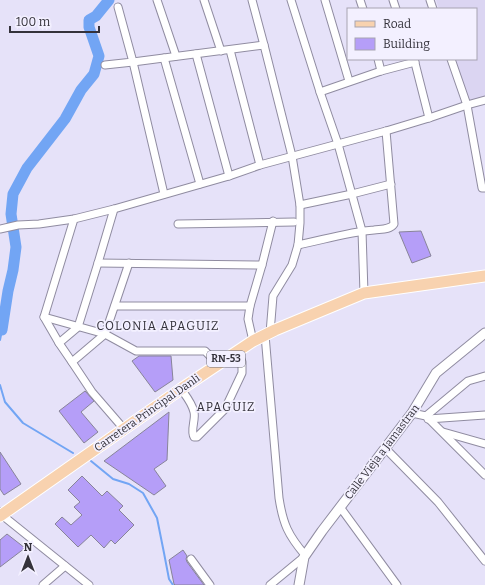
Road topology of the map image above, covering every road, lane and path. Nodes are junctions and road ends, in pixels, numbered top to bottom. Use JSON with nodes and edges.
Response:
{"nodes":[{"id":1,"x":157,"y":0,"type":"edge"},
{"id":2,"x":204,"y":0,"type":"edge"},
{"id":3,"x":252,"y":0,"type":"edge"},
{"id":4,"x":291,"y":0,"type":"edge"},
{"id":5,"x":325,"y":0,"type":"edge"},
{"id":6,"x":118,"y":7,"type":"dead end"},
{"id":7,"x":264,"y":45,"type":"junction"},
{"id":8,"x":230,"y":50,"type":"junction"},
{"id":9,"x":221,"y":51,"type":"junction"},
{"id":10,"x":196,"y":54,"type":"junction"},
{"id":11,"x":176,"y":56,"type":"junction"},
{"id":12,"x":164,"y":58,"type":"junction"},
{"id":13,"x":378,"y":60,"type":"edge"},
{"id":14,"x":451,"y":60,"type":"edge"},
{"id":15,"x":415,"y":61,"type":"edge"},
{"id":16,"x":134,"y":62,"type":"junction"},
{"id":17,"x":105,"y":65,"type":"dead end"},
{"id":18,"x":381,"y":71,"type":"junction"},
{"id":19,"x":349,"y":81,"type":"junction"},
{"id":20,"x":320,"y":92,"type":"junction"},
{"id":21,"x":485,"y":100,"type":"edge"},
{"id":22,"x":466,"y":105,"type":"junction"},
{"id":23,"x":429,"y":118,"type":"junction"},
{"id":24,"x":386,"y":131,"type":"junction"},
{"id":25,"x":338,"y":144,"type":"junction"},
{"id":26,"x":292,"y":156,"type":"junction"},
{"id":27,"x":260,"y":165,"type":"junction"},
{"id":28,"x":229,"y":176,"type":"junction"},
{"id":29,"x":200,"y":184,"type":"junction"},
{"id":30,"x":391,"y":184,"type":"junction"},
{"id":31,"x":485,"y":188,"type":"edge"},
{"id":32,"x":164,"y":194,"type":"junction"},
{"id":33,"x":352,"y":194,"type":"junction"},
{"id":34,"x":300,"y":205,"type":"junction"},
{"id":35,"x":114,"y":209,"type":"junction"},
{"id":36,"x":74,"y":219,"type":"junction"},
{"id":37,"x":273,"y":221,"type":"junction"},
{"id":38,"x":294,"y":222,"type":"dead end"},
{"id":39,"x":178,"y":224,"type":"dead end"},
{"id":40,"x":3,"y":228,"type":"edge"},
{"id":41,"x":362,"y":230,"type":"junction"},
{"id":42,"x":298,"y":245,"type":"junction"},
{"id":43,"x":98,"y":263,"type":"junction"},
{"id":44,"x":129,"y":263,"type":"junction"},
{"id":45,"x":262,"y":265,"type":"junction"},
{"id":46,"x":485,"y":276,"type":"edge"},
{"id":47,"x":364,"y":293,"type":"junction"},
{"id":48,"x":115,"y":306,"type":"junction"},
{"id":49,"x":250,"y":306,"type":"junction"},
{"id":50,"x":44,"y":317,"type":"junction"},
{"id":51,"x":78,"y":327,"type":"junction"},
{"id":52,"x":485,"y":333,"type":"edge"},
{"id":53,"x":105,"y":334,"type":"junction"},
{"id":54,"x":267,"y":334,"type":"junction"},
{"id":55,"x":253,"y":341,"type":"junction"},
{"id":56,"x":59,"y":343,"type":"junction"},
{"id":57,"x":238,"y":351,"type":"junction"},
{"id":58,"x":72,"y":362,"type":"junction"},
{"id":59,"x":218,"y":364,"type":"junction"},
{"id":60,"x":485,"y":376,"type":"edge"},
{"id":61,"x":181,"y":389,"type":"junction"},
{"id":62,"x":412,"y":413,"type":"junction"},
{"id":63,"x":485,"y":415,"type":"edge"},
{"id":64,"x":427,"y":418,"type":"junction"},
{"id":65,"x":124,"y":429,"type":"junction"},
{"id":66,"x":441,"y":431,"type":"junction"},
{"id":67,"x":485,"y":444,"type":"edge"},
{"id":68,"x":386,"y":448,"type":"junction"},
{"id":69,"x":485,"y":475,"type":"edge"},
{"id":70,"x":340,"y":508,"type":"junction"},
{"id":71,"x":1,"y":514,"type":"edge"},
{"id":72,"x":304,"y":556,"type":"junction"},
{"id":73,"x":191,"y":559,"type":"dead end"},
{"id":74,"x":485,"y":561,"type":"edge"},
{"id":75,"x":65,"y":566,"type":"junction"},
{"id":76,"x":43,"y":585,"type":"edge"},
{"id":77,"x":89,"y":585,"type":"edge"},
{"id":78,"x":210,"y":585,"type":"edge"},
{"id":79,"x":270,"y":585,"type":"edge"},
{"id":80,"x":299,"y":585,"type":"edge"},
{"id":81,"x":397,"y":585,"type":"edge"}],
"edges":[{"from":1,"to":11,"type":"street"},
{"from":2,"to":9,"type":"street"},
{"from":3,"to":7,"type":"street"},
{"from":4,"to":20,"type":"street"},
{"from":5,"to":19,"type":"street"},
{"from":6,"to":16,"type":"street"},
{"from":7,"to":8,"type":"street"},
{"from":7,"to":26,"type":"street"},
{"from":8,"to":9,"type":"street"},
{"from":8,"to":27,"type":"street"},
{"from":9,"to":10,"type":"street"},
{"from":10,"to":11,"type":"street"},
{"from":10,"to":28,"type":"street"},
{"from":11,"to":12,"type":"street"},
{"from":12,"to":16,"type":"street"},
{"from":12,"to":29,"type":"street"},
{"from":13,"to":18,"type":"street"},
{"from":14,"to":22,"type":"street"},
{"from":15,"to":18,"type":"street"},
{"from":15,"to":23,"type":"street"},
{"from":16,"to":17,"type":"street"},
{"from":16,"to":32,"type":"street"},
{"from":18,"to":19,"type":"street"},
{"from":19,"to":20,"type":"street"},
{"from":20,"to":25,"type":"street"},
{"from":21,"to":22,"type":"street"},
{"from":22,"to":23,"type":"street"},
{"from":22,"to":31,"type":"street"},
{"from":23,"to":24,"type":"street"},
{"from":24,"to":25,"type":"street"},
{"from":24,"to":30,"type":"street"},
{"from":25,"to":26,"type":"street"},
{"from":25,"to":33,"type":"street"},
{"from":26,"to":27,"type":"street"},
{"from":26,"to":34,"type":"street"},
{"from":27,"to":28,"type":"street"},
{"from":28,"to":29,"type":"street"},
{"from":29,"to":32,"type":"street"},
{"from":30,"to":33,"type":"street"},
{"from":30,"to":41,"type":"street"},
{"from":32,"to":35,"type":"street"},
{"from":33,"to":34,"type":"street"},
{"from":33,"to":41,"type":"street"},
{"from":34,"to":42,"type":"street"},
{"from":35,"to":36,"type":"street"},
{"from":35,"to":43,"type":"street"},
{"from":36,"to":40,"type":"street"},
{"from":36,"to":50,"type":"street"},
{"from":37,"to":38,"type":"street"},
{"from":37,"to":39,"type":"street"},
{"from":37,"to":45,"type":"street"},
{"from":41,"to":42,"type":"street"},
{"from":41,"to":47,"type":"street"},
{"from":42,"to":54,"type":"street"},
{"from":43,"to":44,"type":"street"},
{"from":43,"to":51,"type":"street"},
{"from":44,"to":45,"type":"street"},
{"from":44,"to":48,"type":"street"},
{"from":45,"to":49,"type":"street"},
{"from":46,"to":47,"type":"main road","name":"Carretera Principal Danli","number":"RN-53"},
{"from":47,"to":54,"type":"main road","name":"Carretera Principal Danli","number":"RN-53"},
{"from":48,"to":49,"type":"street"},
{"from":48,"to":53,"type":"street"},
{"from":49,"to":55,"type":"street"},
{"from":50,"to":51,"type":"street"},
{"from":50,"to":56,"type":"street"},
{"from":51,"to":53,"type":"street"},
{"from":51,"to":56,"type":"street"},
{"from":52,"to":62,"type":"street","name":"Calle Vieja a Jamastran"},
{"from":53,"to":58,"type":"street"},
{"from":53,"to":59,"type":"street"},
{"from":54,"to":55,"type":"main road","name":"Carretera Principal Danli","number":"RN-53"},
{"from":54,"to":72,"type":"street"},
{"from":55,"to":57,"type":"main road","name":"Carretera Principal Danli","number":"RN-53"},
{"from":56,"to":58,"type":"street"},
{"from":57,"to":59,"type":"main road","name":"Carretera Principal Danli","number":"RN-53"},
{"from":57,"to":61,"type":"street"},
{"from":58,"to":65,"type":"street"},
{"from":59,"to":61,"type":"main road","name":"Carretera Principal Danli","number":"RN-53"},
{"from":60,"to":64,"type":"street"},
{"from":61,"to":65,"type":"main road","name":"Carretera Principal Danli","number":"RN-53"},
{"from":62,"to":64,"type":"street"},
{"from":62,"to":68,"type":"street","name":"Calle Vieja a Jamastran"},
{"from":63,"to":64,"type":"street"},
{"from":64,"to":66,"type":"street"},
{"from":65,"to":71,"type":"main road","name":"Carretera Principal Danli","number":"RN-53"},
{"from":66,"to":67,"type":"street"},
{"from":66,"to":69,"type":"street"},
{"from":68,"to":70,"type":"street","name":"Calle Vieja a Jamastran"},
{"from":68,"to":74,"type":"street"},
{"from":70,"to":72,"type":"street","name":"Calle Vieja a Jamastran"},
{"from":70,"to":81,"type":"street"},
{"from":71,"to":75,"type":"street"},
{"from":72,"to":79,"type":"street"},
{"from":72,"to":80,"type":"street","name":"Calle Vieja a Jamastran"},
{"from":73,"to":78,"type":"street"},
{"from":75,"to":76,"type":"street"},
{"from":75,"to":77,"type":"street"}]}
